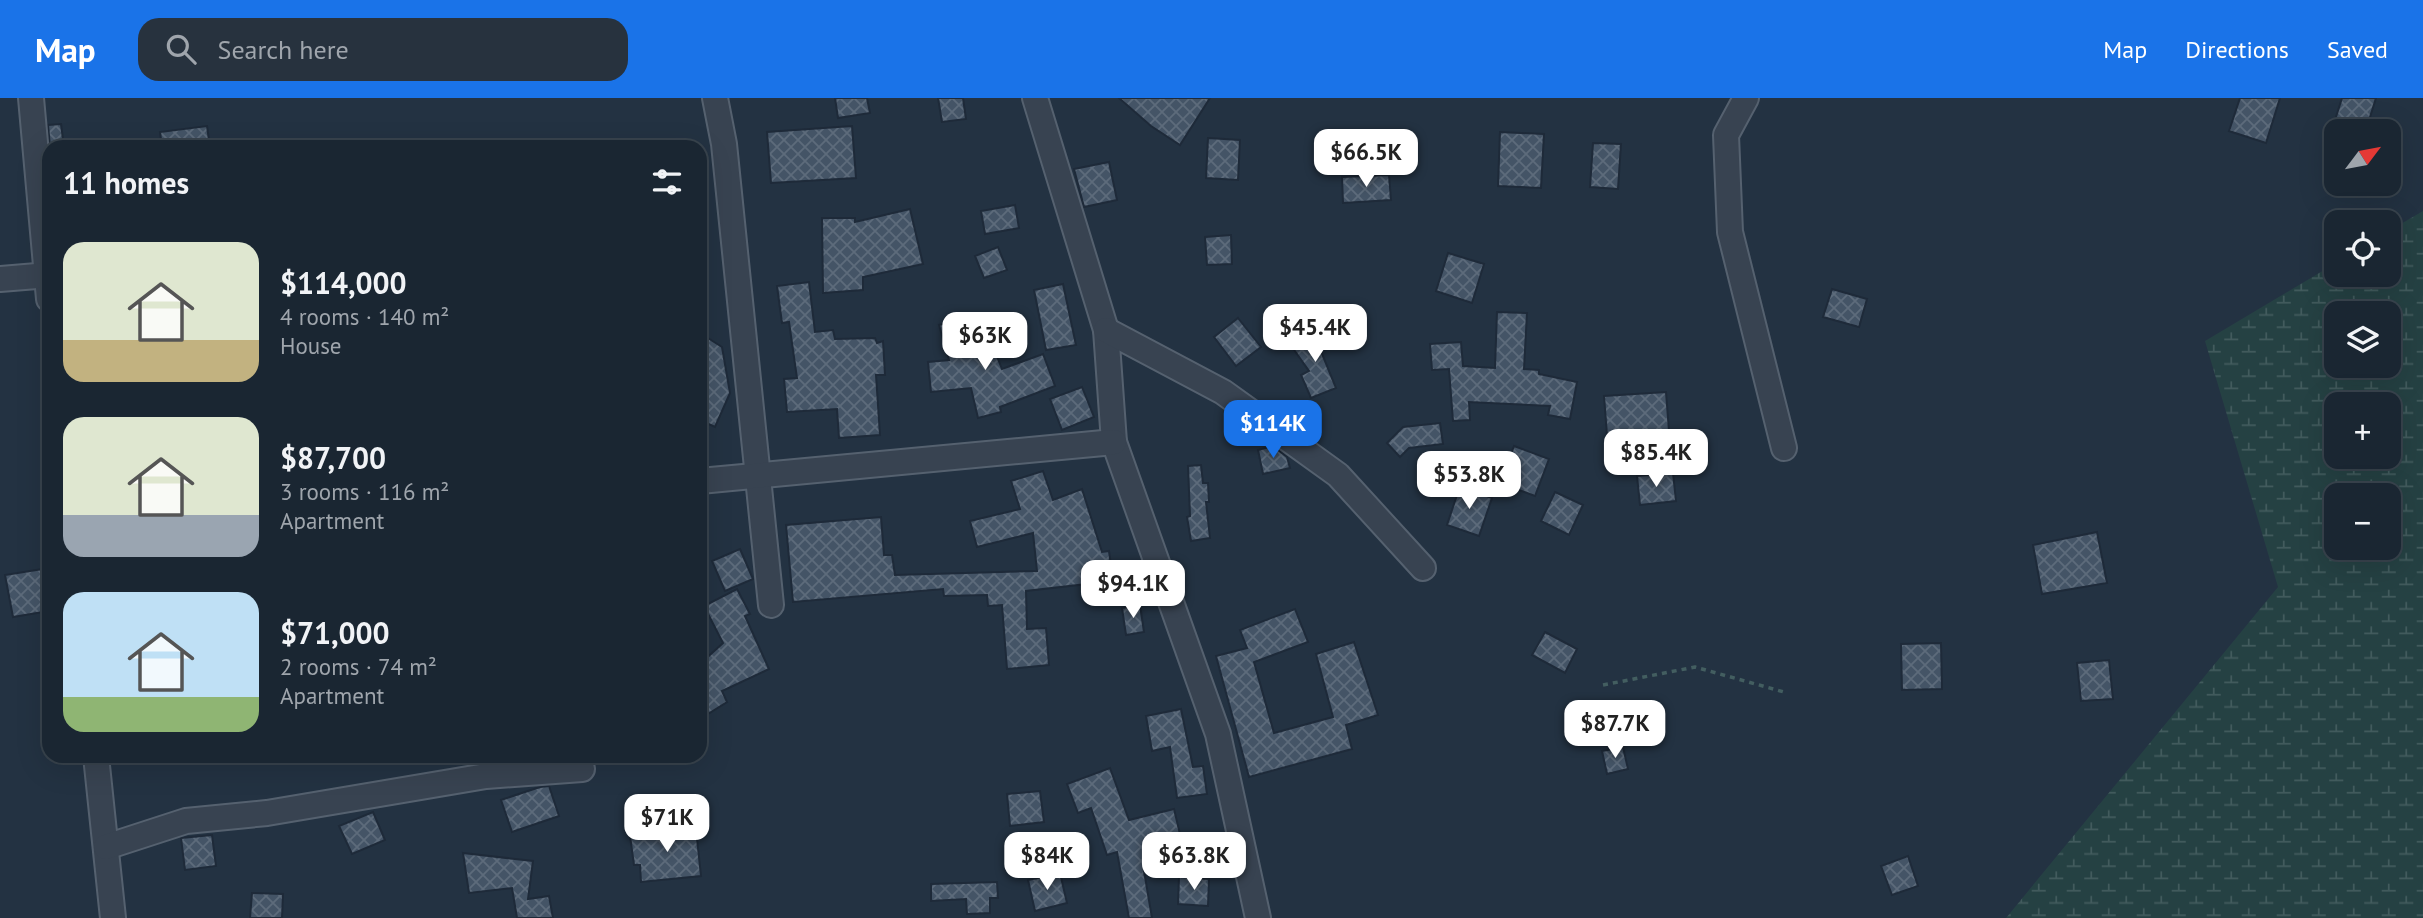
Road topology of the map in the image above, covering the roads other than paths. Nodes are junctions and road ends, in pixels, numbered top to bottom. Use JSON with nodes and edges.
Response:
{"nodes":[{"id":1,"x":31,"y":98,"type":"edge"},
{"id":2,"x":715,"y":98,"type":"edge"},
{"id":3,"x":1035,"y":98,"type":"edge"},
{"id":4,"x":1746,"y":98,"type":"edge"},
{"id":5,"x":42,"y":218,"type":"edge"},
{"id":6,"x":0,"y":279,"type":"edge"},
{"id":7,"x":42,"y":282,"type":"edge"},
{"id":8,"x":1106,"y":330,"type":"junction"},
{"id":9,"x":1114,"y":442,"type":"junction"},
{"id":10,"x":1784,"y":448,"type":"dead end"},
{"id":11,"x":759,"y":477,"type":"junction"},
{"id":12,"x":707,"y":481,"type":"edge"},
{"id":13,"x":1423,"y":568,"type":"dead end"},
{"id":14,"x":771,"y":606,"type":"dead end"},
{"id":15,"x":97,"y":763,"type":"edge"},
{"id":16,"x":582,"y":769,"type":"dead end"},
{"id":17,"x":106,"y":847,"type":"junction"},
{"id":18,"x":113,"y":918,"type":"edge"},
{"id":19,"x":1258,"y":918,"type":"edge"}],
"edges":[{"from":1,"to":5,"type":"street"},
{"from":2,"to":11,"type":"street"},
{"from":3,"to":8,"type":"street"},
{"from":4,"to":10,"type":"street"},
{"from":6,"to":7,"type":"street"},
{"from":8,"to":9,"type":"street"},
{"from":8,"to":13,"type":"street"},
{"from":9,"to":11,"type":"street"},
{"from":9,"to":19,"type":"street"},
{"from":11,"to":12,"type":"street"},
{"from":11,"to":14,"type":"street"},
{"from":15,"to":17,"type":"street"},
{"from":16,"to":17,"type":"street"},
{"from":17,"to":18,"type":"street"}]}
